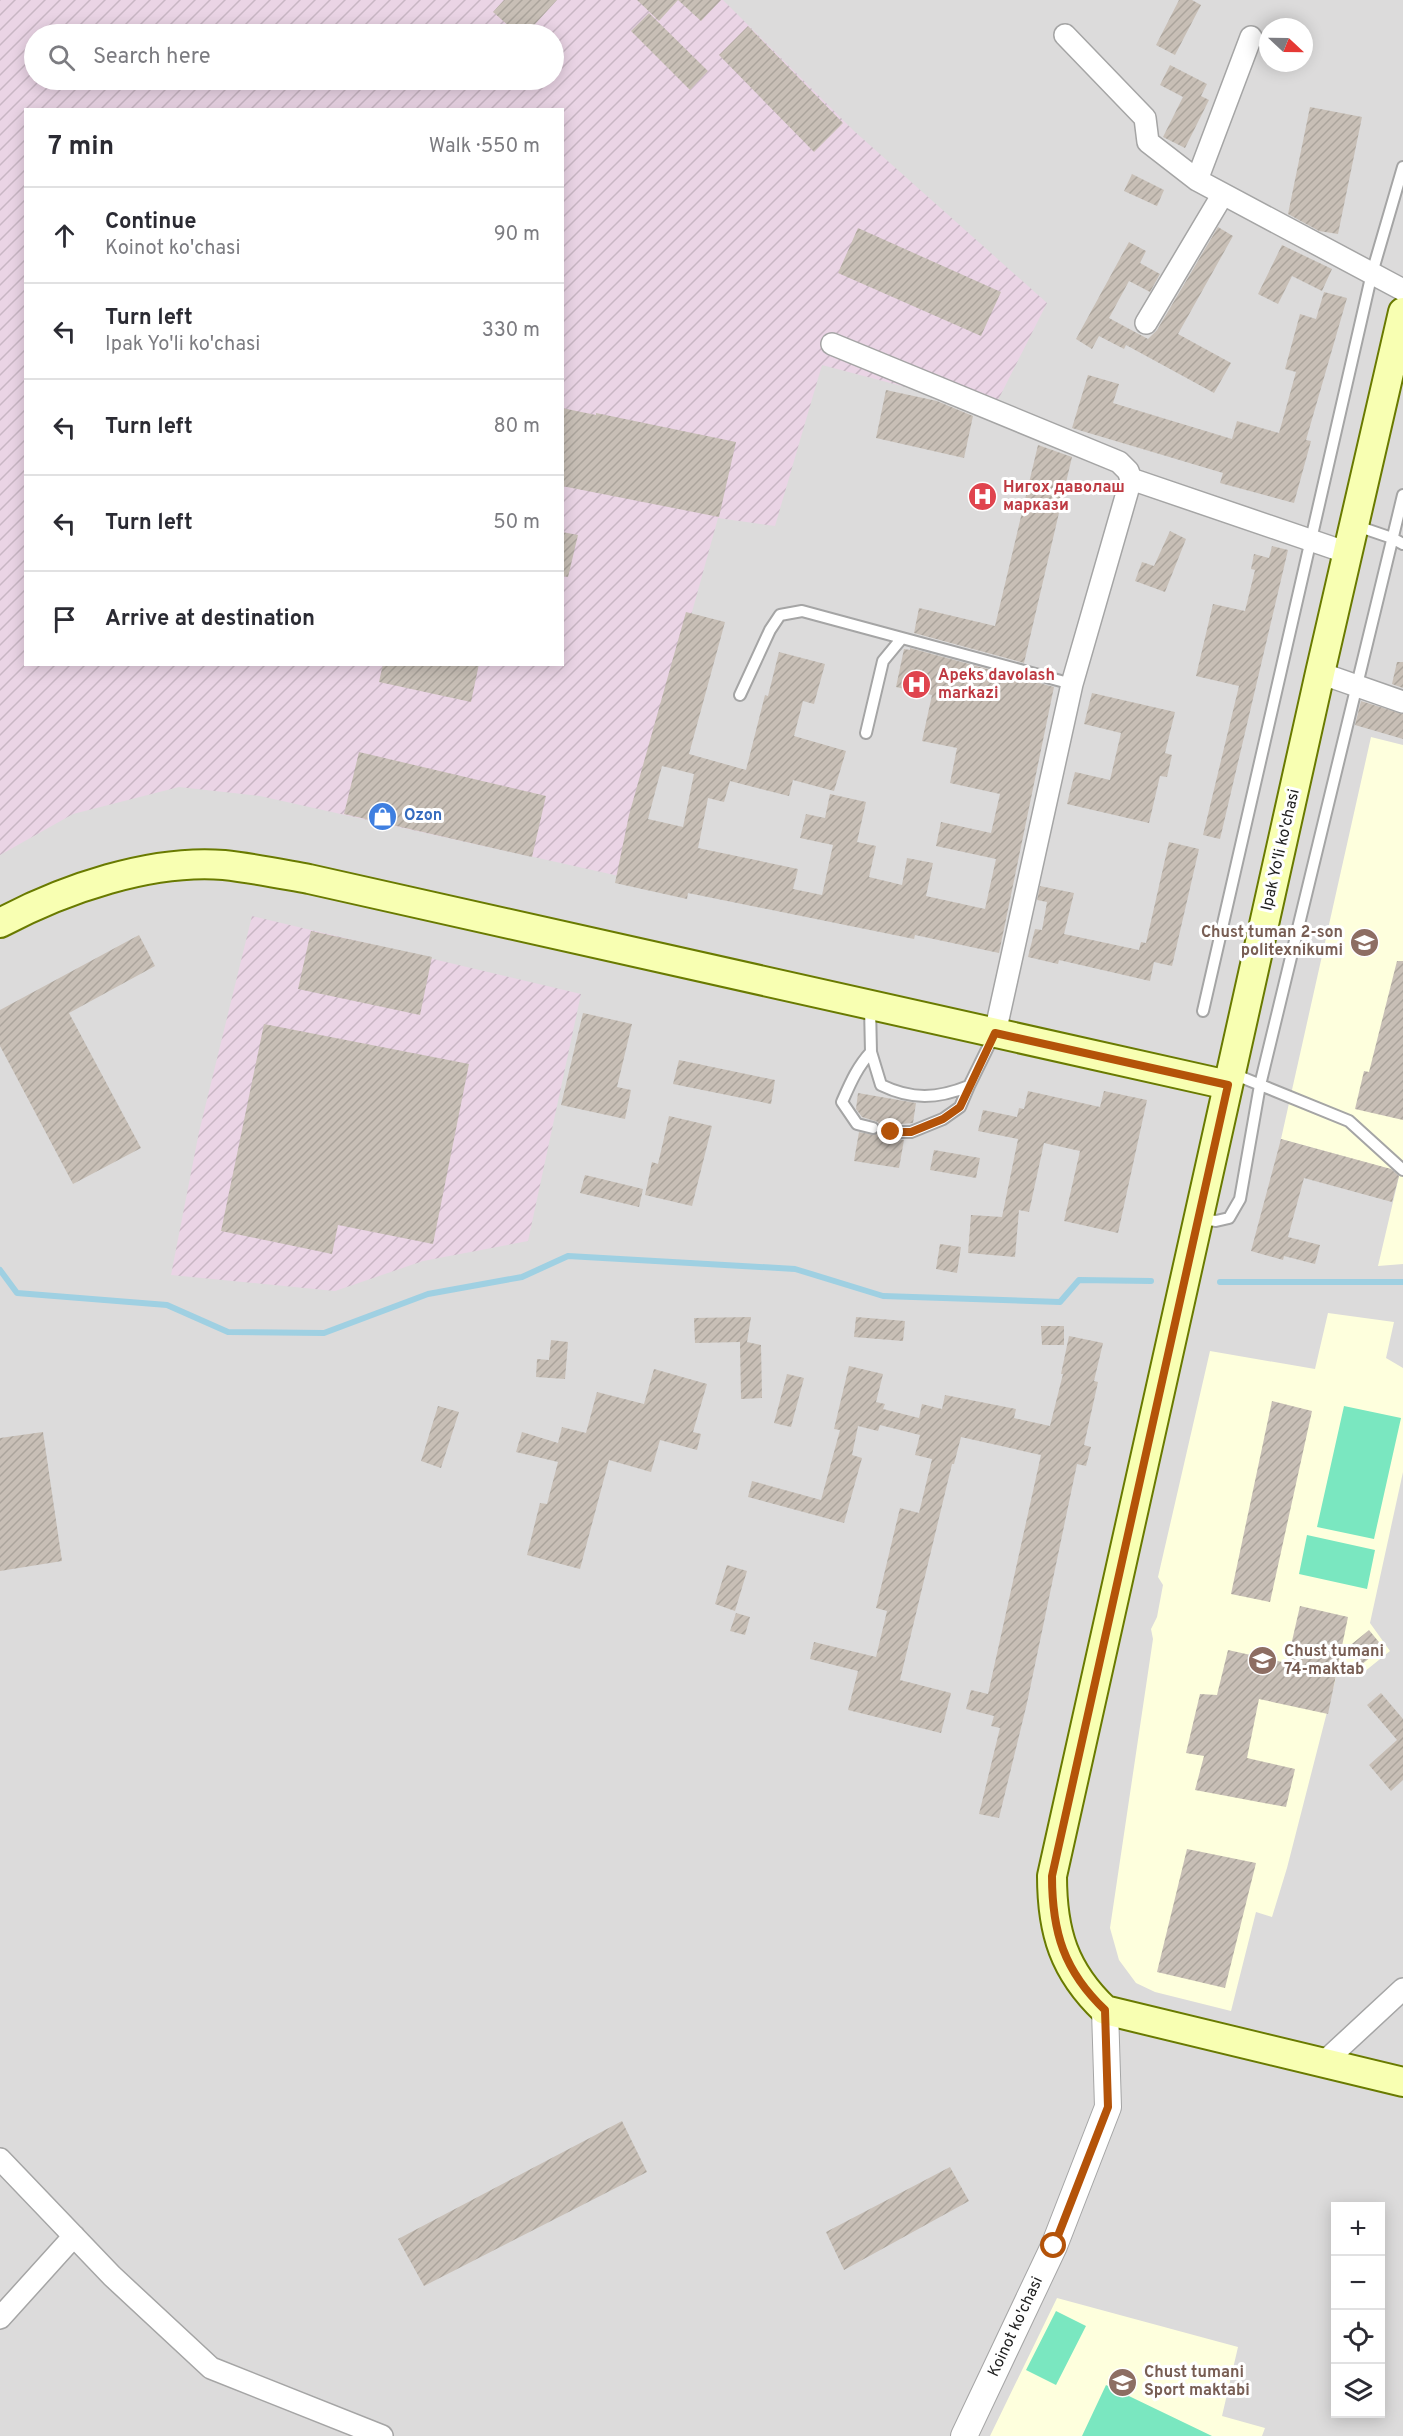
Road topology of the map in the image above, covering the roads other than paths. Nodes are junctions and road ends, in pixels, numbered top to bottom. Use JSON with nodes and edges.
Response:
{"nodes":[{"id":1,"x":1065,"y":35,"type":"dead end"},
{"id":2,"x":1251,"y":37,"type":"dead end"},
{"id":3,"x":1403,"y":167,"type":"edge"},
{"id":4,"x":1197,"y":180,"type":"junction"},
{"id":5,"x":1223,"y":194,"type":"junction"},
{"id":6,"x":1372,"y":273,"type":"junction"},
{"id":7,"x":1403,"y":290,"type":"edge"},
{"id":8,"x":1403,"y":312,"type":"edge"},
{"id":9,"x":1146,"y":323,"type":"dead end"},
{"id":10,"x":832,"y":344,"type":"dead end"},
{"id":11,"x":1131,"y":479,"type":"junction"},
{"id":12,"x":1403,"y":495,"type":"edge"},
{"id":13,"x":1354,"y":525,"type":"junction"},
{"id":14,"x":1392,"y":538,"type":"junction"},
{"id":15,"x":1311,"y":541,"type":"junction"},
{"id":16,"x":1403,"y":544,"type":"edge"},
{"id":17,"x":1347,"y":553,"type":"junction"},
{"id":18,"x":902,"y":638,"type":"junction"},
{"id":19,"x":1320,"y":673,"type":"junction"},
{"id":20,"x":1072,"y":684,"type":"junction"},
{"id":21,"x":1357,"y":686,"type":"junction"},
{"id":22,"x":740,"y":696,"type":"dead end"},
{"id":23,"x":1403,"y":702,"type":"edge"},
{"id":24,"x":866,"y":733,"type":"dead end"},
{"id":25,"x":0,"y":922,"type":"edge"},
{"id":26,"x":870,"y":1005,"type":"junction"},
{"id":27,"x":1203,"y":1011,"type":"dead end"},
{"id":28,"x":995,"y":1033,"type":"junction"},
{"id":29,"x":871,"y":1052,"type":"junction"},
{"id":30,"x":1230,"y":1079,"type":"junction"},
{"id":31,"x":1260,"y":1085,"type":"junction"},
{"id":32,"x":969,"y":1086,"type":"junction"},
{"id":33,"x":873,"y":1128,"type":"dead end"},
{"id":34,"x":891,"y":1132,"type":"dead end"},
{"id":35,"x":1403,"y":1170,"type":"edge"},
{"id":36,"x":1198,"y":1219,"type":"junction"},
{"id":37,"x":1403,"y":1989,"type":"edge"},
{"id":38,"x":1105,"y":2010,"type":"junction"},
{"id":39,"x":1322,"y":2064,"type":"junction"},
{"id":40,"x":1403,"y":2082,"type":"edge"},
{"id":41,"x":0,"y":2160,"type":"edge"},
{"id":42,"x":74,"y":2236,"type":"junction"},
{"id":43,"x":0,"y":2318,"type":"edge"},
{"id":44,"x":382,"y":2436,"type":"edge"},
{"id":45,"x":964,"y":2436,"type":"edge"}],
"edges":[{"from":1,"to":4,"type":"street"},
{"from":2,"to":4,"type":"street"},
{"from":3,"to":6,"type":"lane"},
{"from":4,"to":5,"type":"street"},
{"from":5,"to":6,"type":"street"},
{"from":5,"to":9,"type":"street"},
{"from":6,"to":7,"type":"street"},
{"from":6,"to":15,"type":"lane"},
{"from":8,"to":13,"type":"main road","name":"Ipak Yo'li ko'chasi"},
{"from":10,"to":11,"type":"street"},
{"from":11,"to":15,"type":"street"},
{"from":11,"to":20,"type":"street"},
{"from":12,"to":14,"type":"lane"},
{"from":13,"to":14,"type":"lane"},
{"from":13,"to":17,"type":"main road","name":"Ipak Yo'li ko'chasi"},
{"from":14,"to":16,"type":"lane"},
{"from":14,"to":21,"type":"lane"},
{"from":15,"to":17,"type":"street"},
{"from":15,"to":27,"type":"lane"},
{"from":17,"to":19,"type":"main road","name":"Ipak Yo'li ko'chasi"},
{"from":18,"to":20,"type":"lane"},
{"from":18,"to":22,"type":"lane"},
{"from":18,"to":24,"type":"lane"},
{"from":19,"to":21,"type":"street"},
{"from":19,"to":30,"type":"main road","name":"Ipak Yo'li ko'chasi"},
{"from":20,"to":28,"type":"street"},
{"from":21,"to":23,"type":"street"},
{"from":21,"to":31,"type":"lane"},
{"from":25,"to":26,"type":"main road"},
{"from":26,"to":28,"type":"main road"},
{"from":26,"to":29,"type":"lane"},
{"from":28,"to":30,"type":"main road"},
{"from":28,"to":32,"type":"lane"},
{"from":29,"to":32,"type":"lane"},
{"from":29,"to":33,"type":"lane"},
{"from":30,"to":31,"type":"lane"},
{"from":30,"to":36,"type":"main road","name":"Ipak Yo'li ko'chasi"},
{"from":31,"to":35,"type":"lane"},
{"from":31,"to":36,"type":"lane"},
{"from":32,"to":34,"type":"lane"},
{"from":36,"to":38,"type":"main road","name":"Ipak Yo'li ko'chasi"},
{"from":37,"to":39,"type":"street"},
{"from":38,"to":39,"type":"main road"},
{"from":38,"to":45,"type":"street","name":"Koinot ko'chasi"},
{"from":39,"to":40,"type":"main road"},
{"from":41,"to":42,"type":"street"},
{"from":42,"to":43,"type":"street"},
{"from":42,"to":44,"type":"street"}]}
